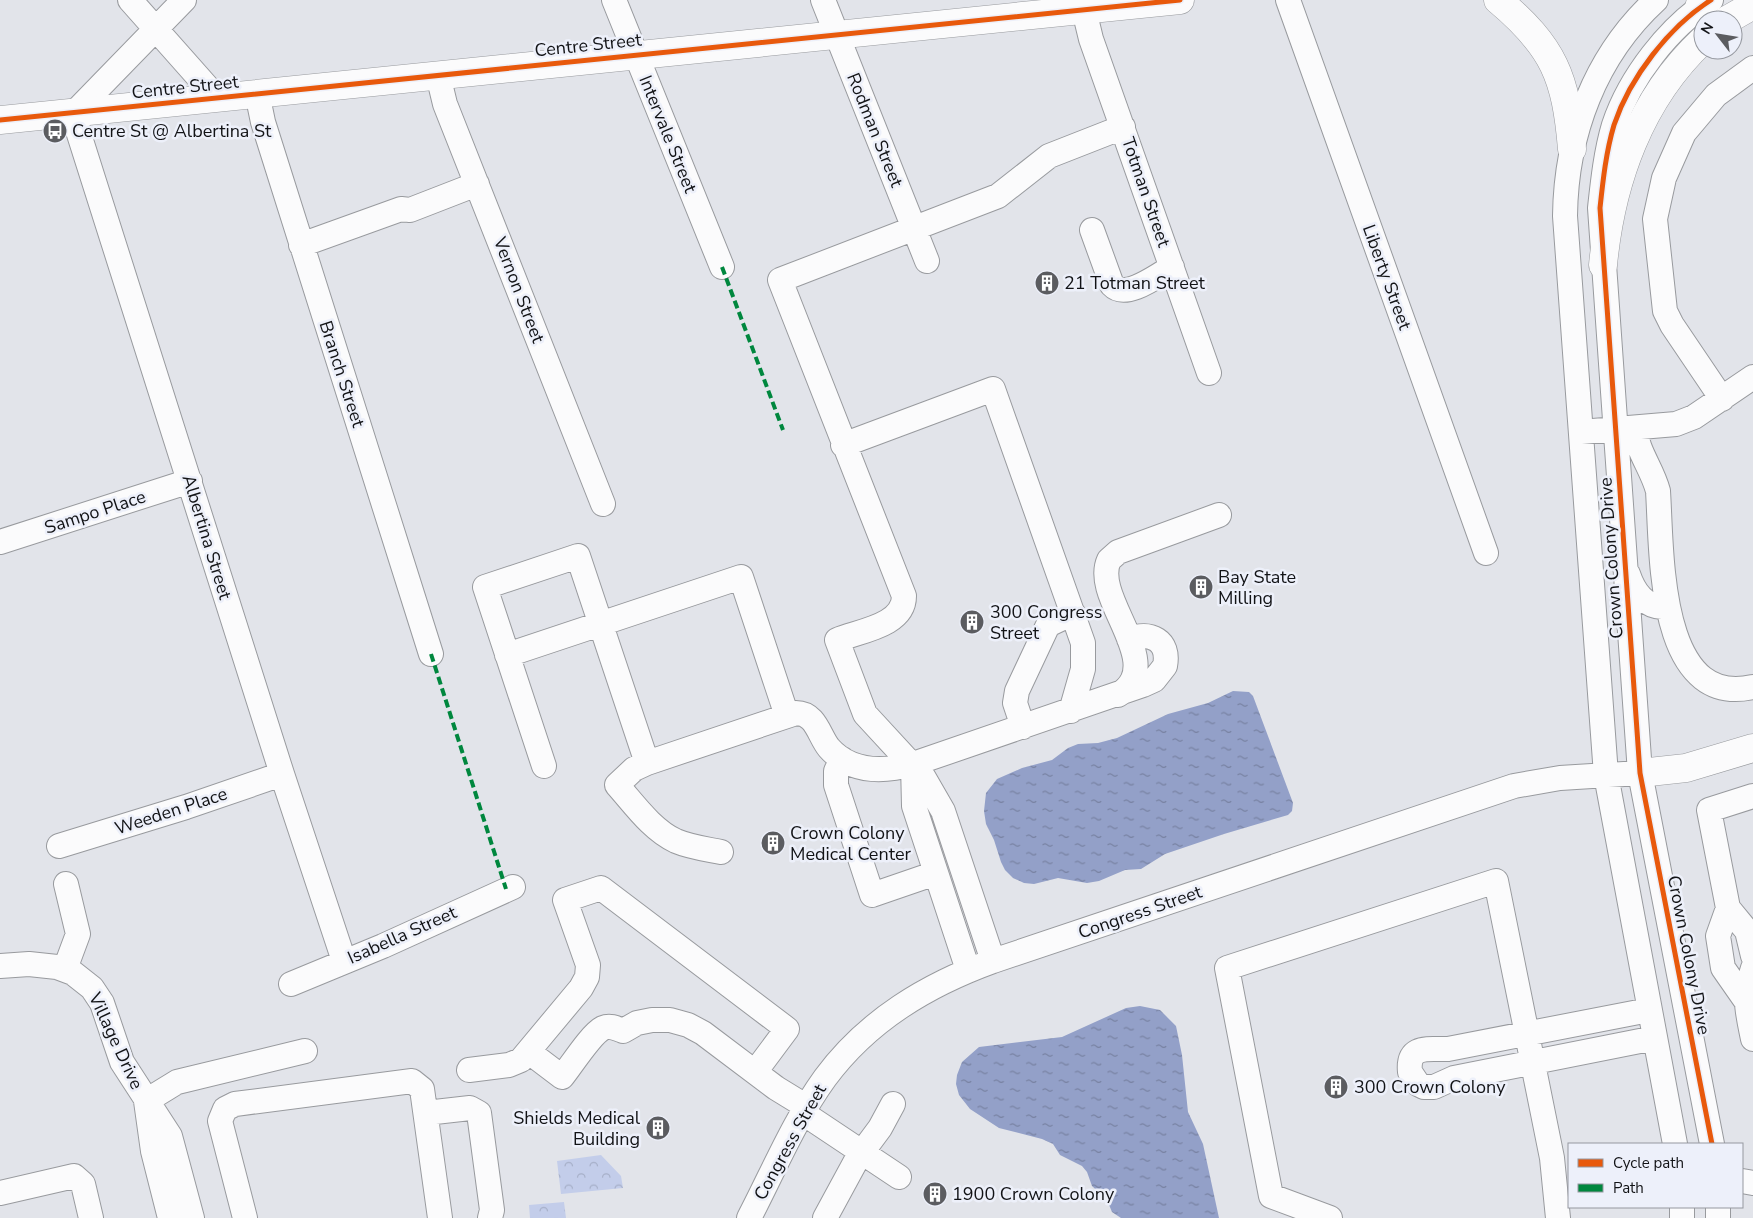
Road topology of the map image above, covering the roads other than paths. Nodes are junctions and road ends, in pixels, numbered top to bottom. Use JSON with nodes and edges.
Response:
{"nodes":[{"id":1,"x":130,"y":0,"type":"edge"},
{"id":2,"x":184,"y":0,"type":"edge"},
{"id":3,"x":614,"y":0,"type":"edge"},
{"id":4,"x":823,"y":0,"type":"edge"},
{"id":5,"x":1180,"y":0,"type":"edge"},
{"id":6,"x":1288,"y":0,"type":"edge"},
{"id":7,"x":1498,"y":0,"type":"edge"},
{"id":8,"x":1656,"y":0,"type":"edge"},
{"id":9,"x":1704,"y":3,"type":"edge"},
{"id":10,"x":1027,"y":8,"type":"edge"},
{"id":11,"x":1084,"y":10,"type":"junction"},
{"id":12,"x":156,"y":29,"type":"junction"},
{"id":13,"x":837,"y":35,"type":"junction"},
{"id":14,"x":1693,"y":50,"type":"edge"},
{"id":15,"x":636,"y":54,"type":"junction"},
{"id":16,"x":1753,"y":68,"type":"edge"},
{"id":17,"x":438,"y":75,"type":"junction"},
{"id":18,"x":257,"y":93,"type":"junction"},
{"id":19,"x":216,"y":97,"type":"junction"},
{"id":20,"x":76,"y":112,"type":"junction"},
{"id":21,"x":0,"y":120,"type":"edge"},
{"id":22,"x":1123,"y":127,"type":"junction"},
{"id":23,"x":1572,"y":149,"type":"junction"},
{"id":24,"x":477,"y":184,"type":"junction"},
{"id":25,"x":914,"y":228,"type":"junction"},
{"id":26,"x":1092,"y":230,"type":"dead end"},
{"id":27,"x":302,"y":245,"type":"junction"},
{"id":28,"x":927,"y":261,"type":"dead end"},
{"id":29,"x":1603,"y":265,"type":"junction"},
{"id":30,"x":1172,"y":267,"type":"junction"},
{"id":31,"x":722,"y":268,"type":"dead end"},
{"id":32,"x":1209,"y":373,"type":"dead end"},
{"id":33,"x":1753,"y":377,"type":"edge"},
{"id":34,"x":1722,"y":399,"type":"junction"},
{"id":35,"x":1625,"y":429,"type":"junction"},
{"id":36,"x":1581,"y":432,"type":"junction"},
{"id":37,"x":843,"y":445,"type":"junction"},
{"id":38,"x":190,"y":481,"type":"junction"},
{"id":39,"x":603,"y":504,"type":"dead end"},
{"id":40,"x":1219,"y":515,"type":"dead end"},
{"id":41,"x":0,"y":542,"type":"edge"},
{"id":42,"x":1486,"y":553,"type":"dead end"},
{"id":43,"x":1626,"y":568,"type":"junction"},
{"id":44,"x":1667,"y":607,"type":"junction"},
{"id":45,"x":1073,"y":614,"type":"junction"},
{"id":46,"x":601,"y":624,"type":"junction"},
{"id":47,"x":431,"y":654,"type":"dead end"},
{"id":48,"x":507,"y":655,"type":"junction"},
{"id":49,"x":1753,"y":687,"type":"edge"},
{"id":50,"x":1071,"y":711,"type":"junction"},
{"id":51,"x":787,"y":716,"type":"junction"},
{"id":52,"x":1023,"y":727,"type":"junction"},
{"id":53,"x":1753,"y":748,"type":"edge"},
{"id":54,"x":842,"y":759,"type":"junction"},
{"id":55,"x":647,"y":763,"type":"junction"},
{"id":56,"x":913,"y":764,"type":"junction"},
{"id":57,"x":544,"y":766,"type":"dead end"},
{"id":58,"x":1640,"y":773,"type":"junction"},
{"id":59,"x":282,"y":774,"type":"junction"},
{"id":60,"x":1606,"y":775,"type":"junction"},
{"id":61,"x":1753,"y":796,"type":"edge"},
{"id":62,"x":59,"y":846,"type":"dead end"},
{"id":63,"x":721,"y":852,"type":"dead end"},
{"id":64,"x":936,"y":874,"type":"junction"},
{"id":65,"x":66,"y":884,"type":"dead end"},
{"id":66,"x":513,"y":887,"type":"dead end"},
{"id":67,"x":1728,"y":908,"type":"junction"},
{"id":68,"x":1753,"y":956,"type":"edge"},
{"id":69,"x":344,"y":961,"type":"junction"},
{"id":70,"x":993,"y":961,"type":"junction"},
{"id":71,"x":0,"y":966,"type":"edge"},
{"id":72,"x":1753,"y":968,"type":"edge"},
{"id":73,"x":65,"y":969,"type":"junction"},
{"id":74,"x":968,"y":970,"type":"junction"},
{"id":75,"x":292,"y":984,"type":"dead end"},
{"id":76,"x":1746,"y":1001,"type":"junction"},
{"id":77,"x":1649,"y":1010,"type":"junction"},
{"id":78,"x":1528,"y":1034,"type":"junction"},
{"id":79,"x":1655,"y":1038,"type":"junction"},
{"id":80,"x":1753,"y":1039,"type":"edge"},
{"id":81,"x":1433,"y":1048,"type":"junction"},
{"id":82,"x":305,"y":1051,"type":"dead end"},
{"id":83,"x":529,"y":1052,"type":"junction"},
{"id":84,"x":1533,"y":1062,"type":"junction"},
{"id":85,"x":469,"y":1070,"type":"dead end"},
{"id":86,"x":755,"y":1072,"type":"junction"},
{"id":87,"x":1441,"y":1084,"type":"junction"},
{"id":88,"x":146,"y":1101,"type":"junction"},
{"id":89,"x":893,"y":1104,"type":"dead end"},
{"id":90,"x":805,"y":1110,"type":"junction"},
{"id":91,"x":426,"y":1113,"type":"junction"},
{"id":92,"x":1675,"y":1143,"type":"edge"},
{"id":93,"x":1712,"y":1143,"type":"edge"},
{"id":94,"x":862,"y":1152,"type":"junction"},
{"id":95,"x":900,"y":1177,"type":"dead end"},
{"id":96,"x":0,"y":1193,"type":"edge"},
{"id":97,"x":91,"y":1218,"type":"edge"},
{"id":98,"x":170,"y":1218,"type":"edge"},
{"id":99,"x":192,"y":1218,"type":"edge"},
{"id":100,"x":245,"y":1218,"type":"edge"},
{"id":101,"x":440,"y":1218,"type":"edge"},
{"id":102,"x":490,"y":1218,"type":"edge"},
{"id":103,"x":749,"y":1218,"type":"edge"},
{"id":104,"x":825,"y":1218,"type":"edge"},
{"id":105,"x":1330,"y":1218,"type":"edge"},
{"id":106,"x":1558,"y":1218,"type":"edge"}],
"edges":[{"from":1,"to":12,"type":"street"},
{"from":2,"to":12,"type":"street"},
{"from":3,"to":15,"type":"street","name":"Intervale Street"},
{"from":4,"to":13,"type":"street","name":"Rodman Street"},
{"from":5,"to":11,"type":"main road","name":"Centre Street"},
{"from":6,"to":42,"type":"street","name":"Liberty Street"},
{"from":7,"to":23,"type":"main road"},
{"from":8,"to":23,"type":"street","name":"Crown Colony Drive"},
{"from":9,"to":29,"type":"street","name":"Crown Colony Drive"},
{"from":10,"to":11,"type":"main road","name":"Centre Street"},
{"from":10,"to":13,"type":"main road","name":"Centre Street"},
{"from":11,"to":22,"type":"street","name":"Totman Street"},
{"from":12,"to":19,"type":"street"},
{"from":12,"to":20,"type":"street"},
{"from":13,"to":15,"type":"main road","name":"Centre Street"},
{"from":13,"to":25,"type":"street","name":"Rodman Street"},
{"from":14,"to":29,"type":"main road"},
{"from":15,"to":17,"type":"main road","name":"Centre Street"},
{"from":15,"to":31,"type":"street","name":"Intervale Street"},
{"from":16,"to":34,"type":"street"},
{"from":17,"to":18,"type":"main road","name":"Centre Street"},
{"from":17,"to":24,"type":"street","name":"Vernon Street"},
{"from":18,"to":19,"type":"main road","name":"Centre Street"},
{"from":18,"to":27,"type":"street","name":"Branch Street"},
{"from":19,"to":20,"type":"main road","name":"Centre Street"},
{"from":20,"to":21,"type":"main road","name":"Centre Street"},
{"from":20,"to":38,"type":"street","name":"Albertina Street"},
{"from":22,"to":25,"type":"street"},
{"from":22,"to":30,"type":"street","name":"Totman Street"},
{"from":23,"to":36,"type":"street","name":"Crown Colony Drive"},
{"from":24,"to":27,"type":"street"},
{"from":24,"to":39,"type":"street","name":"Vernon Street"},
{"from":25,"to":28,"type":"street","name":"Rodman Street"},
{"from":25,"to":37,"type":"street"},
{"from":26,"to":30,"type":"street"},
{"from":27,"to":47,"type":"street","name":"Branch Street"},
{"from":29,"to":35,"type":"street","name":"Crown Colony Drive"},
{"from":30,"to":32,"type":"street","name":"Totman Street"},
{"from":33,"to":34,"type":"street"},
{"from":34,"to":35,"type":"street"},
{"from":35,"to":36,"type":"street"},
{"from":35,"to":43,"type":"street","name":"Crown Colony Drive"},
{"from":35,"to":44,"type":"street"},
{"from":36,"to":60,"type":"street","name":"Crown Colony Drive"},
{"from":37,"to":45,"type":"street"},
{"from":37,"to":56,"type":"street"},
{"from":38,"to":41,"type":"street","name":"Sampo Place"},
{"from":38,"to":59,"type":"street","name":"Albertina Street"},
{"from":40,"to":50,"type":"street"},
{"from":43,"to":44,"type":"street"},
{"from":43,"to":58,"type":"street","name":"Crown Colony Drive"},
{"from":44,"to":49,"type":"street"},
{"from":45,"to":50,"type":"street"},
{"from":45,"to":52,"type":"street"},
{"from":46,"to":48,"type":"street"},
{"from":46,"to":48,"type":"street"},
{"from":46,"to":51,"type":"street"},
{"from":46,"to":55,"type":"street"},
{"from":48,"to":57,"type":"street"},
{"from":50,"to":52,"type":"street"},
{"from":51,"to":54,"type":"street"},
{"from":51,"to":55,"type":"street"},
{"from":52,"to":56,"type":"street"},
{"from":53,"to":58,"type":"main road"},
{"from":54,"to":56,"type":"street"},
{"from":54,"to":64,"type":"street"},
{"from":55,"to":63,"type":"street"},
{"from":56,"to":64,"type":"street"},
{"from":56,"to":70,"type":"street"},
{"from":58,"to":60,"type":"street","name":"Congress Street"},
{"from":58,"to":93,"type":"street","name":"Crown Colony Drive"},
{"from":59,"to":62,"type":"street","name":"Weeden Place"},
{"from":59,"to":69,"type":"street","name":"Albertina Street"},
{"from":60,"to":70,"type":"street","name":"Congress Street"},
{"from":60,"to":77,"type":"street","name":"Crown Colony Drive"},
{"from":61,"to":67,"type":"street"},
{"from":64,"to":74,"type":"street"},
{"from":65,"to":73,"type":"street"},
{"from":66,"to":69,"type":"street","name":"Isabella Street"},
{"from":67,"to":68,"type":"street"},
{"from":67,"to":76,"type":"street"},
{"from":69,"to":75,"type":"street","name":"Isabella Street"},
{"from":70,"to":74,"type":"street","name":"Congress Street"},
{"from":71,"to":73,"type":"street","name":"Village Drive"},
{"from":72,"to":76,"type":"street"},
{"from":73,"to":88,"type":"street","name":"Village Drive"},
{"from":74,"to":90,"type":"street","name":"Congress Street"},
{"from":76,"to":80,"type":"street"},
{"from":77,"to":78,"type":"street"},
{"from":77,"to":79,"type":"street","name":"Crown Colony Drive"},
{"from":78,"to":81,"type":"street"},
{"from":78,"to":84,"type":"street"},
{"from":78,"to":105,"type":"street"},
{"from":79,"to":84,"type":"street"},
{"from":79,"to":92,"type":"street","name":"Crown Colony Drive"},
{"from":81,"to":87,"type":"street"},
{"from":81,"to":87,"type":"street"},
{"from":82,"to":88,"type":"street"},
{"from":83,"to":85,"type":"street"},
{"from":83,"to":86,"type":"street"},
{"from":83,"to":86,"type":"street"},
{"from":84,"to":87,"type":"street"},
{"from":84,"to":106,"type":"street"},
{"from":86,"to":90,"type":"street"},
{"from":88,"to":98,"type":"street","name":"Village Drive"},
{"from":88,"to":99,"type":"street","name":"Village Drive"},
{"from":89,"to":94,"type":"street"},
{"from":90,"to":94,"type":"street"},
{"from":90,"to":103,"type":"street","name":"Congress Street"},
{"from":91,"to":100,"type":"street"},
{"from":91,"to":101,"type":"street"},
{"from":91,"to":102,"type":"street"},
{"from":94,"to":95,"type":"street"},
{"from":94,"to":104,"type":"street"},
{"from":96,"to":97,"type":"street"}]}
